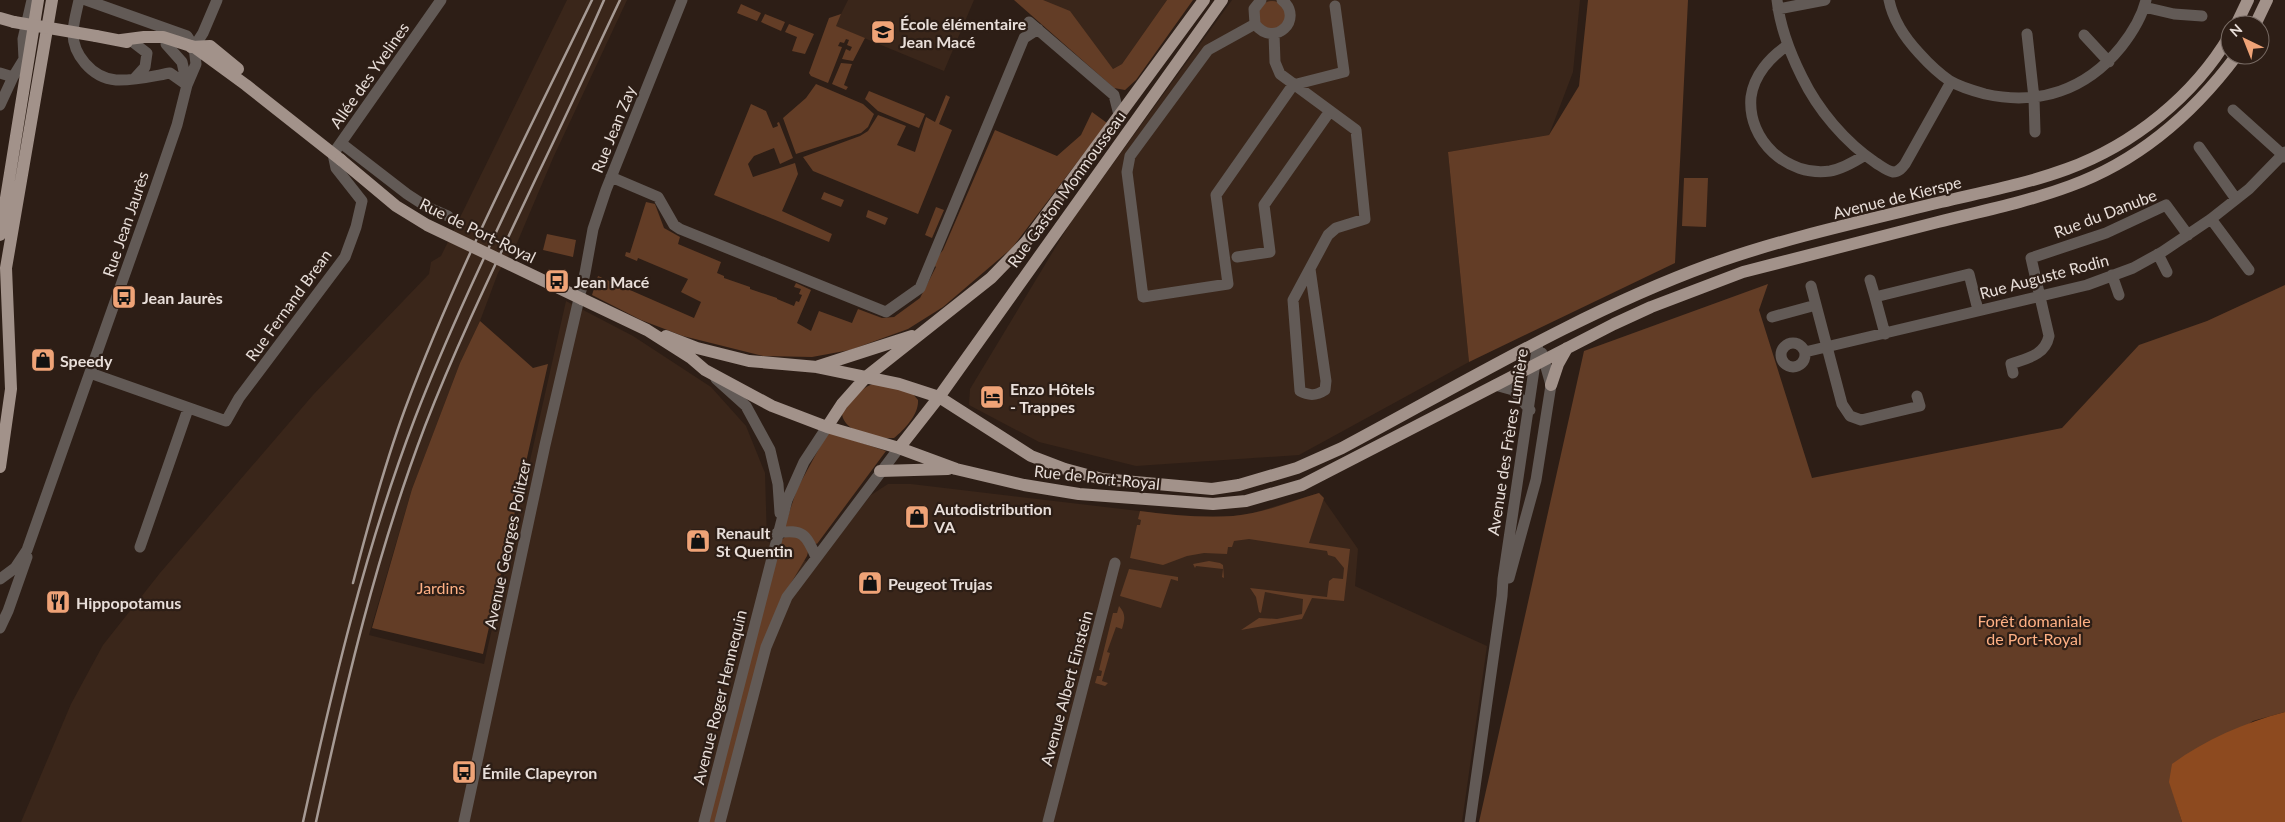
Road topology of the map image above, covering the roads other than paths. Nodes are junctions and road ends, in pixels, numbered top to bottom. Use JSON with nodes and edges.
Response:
{"nodes":[{"id":1,"x":32,"y":0,"type":"edge"},
{"id":2,"x":38,"y":0,"type":"edge"},
{"id":3,"x":52,"y":0,"type":"edge"},
{"id":4,"x":79,"y":0,"type":"edge"},
{"id":5,"x":86,"y":0,"type":"edge"},
{"id":6,"x":217,"y":0,"type":"edge"},
{"id":7,"x":441,"y":0,"type":"edge"},
{"id":8,"x":682,"y":0,"type":"edge"},
{"id":9,"x":1204,"y":0,"type":"edge"},
{"id":10,"x":1222,"y":0,"type":"edge"},
{"id":11,"x":1261,"y":0,"type":"edge"},
{"id":12,"x":1282,"y":0,"type":"edge"},
{"id":13,"x":1825,"y":0,"type":"edge"},
{"id":14,"x":1889,"y":0,"type":"edge"},
{"id":15,"x":2248,"y":0,"type":"edge"},
{"id":16,"x":2267,"y":0,"type":"edge"},
{"id":17,"x":2145,"y":3,"type":"edge"},
{"id":18,"x":1778,"y":4,"type":"edge"},
{"id":19,"x":1335,"y":6,"type":"dead end"},
{"id":20,"x":2241,"y":15,"type":"edge"},
{"id":21,"x":2260,"y":15,"type":"edge"},
{"id":22,"x":2202,"y":16,"type":"dead end"},
{"id":23,"x":0,"y":18,"type":"edge"},
{"id":24,"x":1255,"y":24,"type":"junction"},
{"id":25,"x":1274,"y":34,"type":"junction"},
{"id":26,"x":2027,"y":34,"type":"dead end"},
{"id":27,"x":2084,"y":35,"type":"dead end"},
{"id":28,"x":121,"y":40,"type":"junction"},
{"id":29,"x":134,"y":43,"type":"junction"},
{"id":30,"x":166,"y":44,"type":"junction"},
{"id":31,"x":1788,"y":46,"type":"junction"},
{"id":32,"x":194,"y":47,"type":"junction"},
{"id":33,"x":2220,"y":49,"type":"edge"},
{"id":34,"x":2109,"y":62,"type":"junction"},
{"id":35,"x":2229,"y":65,"type":"edge"},
{"id":36,"x":0,"y":73,"type":"edge"},
{"id":37,"x":13,"y":77,"type":"junction"},
{"id":38,"x":135,"y":78,"type":"junction"},
{"id":39,"x":1951,"y":82,"type":"junction"},
{"id":40,"x":187,"y":84,"type":"junction"},
{"id":41,"x":1293,"y":84,"type":"junction"},
{"id":42,"x":1114,"y":94,"type":"junction"},
{"id":43,"x":1134,"y":95,"type":"junction"},
{"id":44,"x":2034,"y":98,"type":"junction"},
{"id":45,"x":0,"y":105,"type":"edge"},
{"id":46,"x":2233,"y":110,"type":"dead end"},
{"id":47,"x":1330,"y":111,"type":"junction"},
{"id":48,"x":1120,"y":115,"type":"junction"},
{"id":49,"x":2035,"y":132,"type":"dead end"},
{"id":50,"x":341,"y":143,"type":"junction"},
{"id":51,"x":2198,"y":147,"type":"dead end"},
{"id":52,"x":2284,"y":154,"type":"edge"},
{"id":53,"x":1865,"y":155,"type":"junction"},
{"id":54,"x":337,"y":157,"type":"junction"},
{"id":55,"x":611,"y":178,"type":"junction"},
{"id":56,"x":2236,"y":200,"type":"junction"},
{"id":57,"x":448,"y":216,"type":"dead end"},
{"id":58,"x":2211,"y":219,"type":"junction"},
{"id":59,"x":0,"y":235,"type":"edge"},
{"id":60,"x":2188,"y":235,"type":"junction"},
{"id":61,"x":2158,"y":254,"type":"junction"},
{"id":62,"x":1237,"y":257,"type":"dead end"},
{"id":63,"x":1310,"y":269,"type":"junction"},
{"id":64,"x":2249,"y":270,"type":"dead end"},
{"id":65,"x":2167,"y":272,"type":"dead end"},
{"id":66,"x":585,"y":273,"type":"joint"},
{"id":67,"x":2112,"y":275,"type":"junction"},
{"id":68,"x":1870,"y":280,"type":"dead end"},
{"id":69,"x":1811,"y":286,"type":"dead end"},
{"id":70,"x":2119,"y":295,"type":"dead end"},
{"id":71,"x":2040,"y":296,"type":"junction"},
{"id":72,"x":1875,"y":297,"type":"junction"},
{"id":73,"x":1816,"y":305,"type":"junction"},
{"id":74,"x":1978,"y":310,"type":"junction"},
{"id":75,"x":1772,"y":317,"type":"dead end"},
{"id":76,"x":647,"y":330,"type":"junction"},
{"id":77,"x":921,"y":332,"type":"junction"},
{"id":78,"x":1885,"y":334,"type":"junction"},
{"id":79,"x":1538,"y":343,"type":"junction"},
{"id":80,"x":1567,"y":348,"type":"junction"},
{"id":81,"x":1826,"y":348,"type":"junction"},
{"id":82,"x":1805,"y":352,"type":"dead end"},
{"id":83,"x":1540,"y":361,"type":"junction"},
{"id":84,"x":817,"y":367,"type":"junction"},
{"id":85,"x":706,"y":370,"type":"junction"},
{"id":86,"x":90,"y":373,"type":"junction"},
{"id":87,"x":2013,"y":373,"type":"dead end"},
{"id":88,"x":866,"y":377,"type":"junction"},
{"id":89,"x":1495,"y":385,"type":"junction"},
{"id":90,"x":1551,"y":385,"type":"junction"},
{"id":91,"x":1917,"y":396,"type":"dead end"},
{"id":92,"x":939,"y":397,"type":"junction"},
{"id":93,"x":188,"y":409,"type":"junction"},
{"id":94,"x":1530,"y":410,"type":"junction"},
{"id":95,"x":827,"y":427,"type":"junction"},
{"id":96,"x":899,"y":448,"type":"junction"},
{"id":97,"x":0,"y":467,"type":"edge"},
{"id":98,"x":956,"y":469,"type":"junction"},
{"id":99,"x":880,"y":471,"type":"junction"},
{"id":100,"x":781,"y":521,"type":"junction"},
{"id":101,"x":777,"y":533,"type":"junction"},
{"id":102,"x":140,"y":547,"type":"dead end"},
{"id":103,"x":27,"y":550,"type":"junction"},
{"id":104,"x":816,"y":557,"type":"junction"},
{"id":105,"x":1115,"y":563,"type":"dead end"},
{"id":106,"x":0,"y":579,"type":"edge"},
{"id":107,"x":1502,"y":596,"type":"junction"},
{"id":108,"x":0,"y":628,"type":"edge"},
{"id":109,"x":464,"y":822,"type":"edge"},
{"id":110,"x":704,"y":822,"type":"edge"},
{"id":111,"x":720,"y":822,"type":"edge"},
{"id":112,"x":1048,"y":822,"type":"edge"},
{"id":113,"x":1470,"y":822,"type":"edge"}],
"edges":[{"from":1,"to":37,"type":"street"},
{"from":2,"to":59,"type":"main road"},
{"from":3,"to":97,"type":"main road"},
{"from":4,"to":38,"type":"street"},
{"from":5,"to":32,"type":"street"},
{"from":6,"to":32,"type":"street","name":"Rue Jean Jaurès"},
{"from":7,"to":50,"type":"street","name":"Allée des Yvelines"},
{"from":8,"to":55,"type":"street","name":"Rue Jean Zay"},
{"from":9,"to":43,"type":"main road","name":"Rue Gaston Monmousseau"},
{"from":10,"to":92,"type":"main road","name":"Rue Gaston Monmousseau"},
{"from":11,"to":24,"type":"street"},
{"from":12,"to":25,"type":"street"},
{"from":13,"to":18,"type":"street"},
{"from":14,"to":39,"type":"street"},
{"from":15,"to":20,"type":"main road"},
{"from":16,"to":21,"type":"main road"},
{"from":17,"to":22,"type":"street"},
{"from":17,"to":34,"type":"street"},
{"from":18,"to":31,"type":"street"},
{"from":19,"to":41,"type":"street"},
{"from":23,"to":28,"type":"main road","bridge":true},
{"from":24,"to":25,"type":"street"},
{"from":24,"to":41,"type":"street"},
{"from":25,"to":41,"type":"street"},
{"from":26,"to":44,"type":"street"},
{"from":27,"to":34,"type":"street"},
{"from":28,"to":29,"type":"main road","name":"Rue de Port-Royal"},
{"from":28,"to":32,"type":"main road","name":"Rue de Port-Royal"},
{"from":29,"to":30,"type":"main road","name":"Rue de Port-Royal"},
{"from":29,"to":38,"type":"street"},
{"from":30,"to":32,"type":"main road","name":"Rue de Port-Royal"},
{"from":30,"to":40,"type":"street"},
{"from":31,"to":53,"type":"street"},
{"from":31,"to":53,"type":"street"},
{"from":32,"to":40,"type":"street","name":"Rue Jean Jaurès"},
{"from":32,"to":54,"type":"main road","name":"Rue de Port-Royal"},
{"from":33,"to":79,"type":"main road","name":"Avenue de Kierspe"},
{"from":34,"to":44,"type":"street"},
{"from":35,"to":80,"type":"main road","name":"Avenue de Kierspe"},
{"from":36,"to":37,"type":"street"},
{"from":37,"to":45,"type":"street"},
{"from":38,"to":40,"type":"street"},
{"from":39,"to":44,"type":"street"},
{"from":39,"to":53,"type":"street"},
{"from":40,"to":86,"type":"street","name":"Rue Jean Jaurès"},
{"from":41,"to":47,"type":"street"},
{"from":42,"to":43,"type":"street"},
{"from":42,"to":48,"type":"street"},
{"from":42,"to":55,"type":"street"},
{"from":43,"to":48,"type":"main road","name":"Rue Gaston Monmousseau"},
{"from":44,"to":49,"type":"street"},
{"from":46,"to":52,"type":"street"},
{"from":47,"to":62,"type":"street"},
{"from":47,"to":63,"type":"street"},
{"from":48,"to":77,"type":"main road","name":"Rue Gaston Monmousseau"},
{"from":50,"to":54,"type":"street","name":"Allée des Yvelines"},
{"from":50,"to":57,"type":"street"},
{"from":51,"to":56,"type":"street"},
{"from":52,"to":56,"type":"street","name":"Rue Auguste Rodin"},
{"from":54,"to":76,"type":"main road","name":"Rue de Port-Royal","bridge":true},
{"from":54,"to":93,"type":"street","name":"Rue Fernand Brean"},
{"from":55,"to":66,"type":"street","name":"Rue Jean Zay"},
{"from":56,"to":58,"type":"street","name":"Rue Auguste Rodin"},
{"from":58,"to":60,"type":"street","name":"Rue Auguste Rodin"},
{"from":58,"to":64,"type":"street"},
{"from":60,"to":61,"type":"street","name":"Rue Auguste Rodin"},
{"from":60,"to":71,"type":"street","name":"Rue du Danube"},
{"from":61,"to":65,"type":"street"},
{"from":61,"to":67,"type":"street","name":"Rue Auguste Rodin"},
{"from":63,"to":63,"type":"street"},
{"from":66,"to":109,"type":"street","name":"Avenue Georges Politzer"},
{"from":67,"to":70,"type":"street"},
{"from":67,"to":71,"type":"street","name":"Rue Auguste Rodin"},
{"from":68,"to":72,"type":"street"},
{"from":69,"to":73,"type":"street"},
{"from":71,"to":74,"type":"street","name":"Rue Auguste Rodin"},
{"from":71,"to":87,"type":"street"},
{"from":72,"to":74,"type":"street"},
{"from":72,"to":78,"type":"street"},
{"from":73,"to":75,"type":"street"},
{"from":73,"to":81,"type":"street"},
{"from":74,"to":78,"type":"street","name":"Rue Auguste Rodin"},
{"from":76,"to":84,"type":"main road","name":"Rue de Port-Royal"},
{"from":76,"to":85,"type":"main road","name":"Rue de Port-Royal"},
{"from":77,"to":84,"type":"main road"},
{"from":77,"to":88,"type":"main road","name":"Rue Gaston Monmousseau"},
{"from":78,"to":81,"type":"street","name":"Rue Auguste Rodin"},
{"from":79,"to":83,"type":"street","name":"Avenue des Frères Lumière"},
{"from":79,"to":92,"type":"main road","name":"Rue de Port-Royal"},
{"from":80,"to":83,"type":"main road","name":"Avenue de Kierspe"},
{"from":80,"to":90,"type":"main road"},
{"from":81,"to":82,"type":"street","name":"Rue Auguste Rodin"},
{"from":81,"to":91,"type":"street"},
{"from":83,"to":89,"type":"main road","name":"Rue de Port-Royal"},
{"from":83,"to":90,"type":"street","name":"Avenue des Frères Lumière"},
{"from":83,"to":94,"type":"street","name":"Avenue des Frères Lumière"},
{"from":84,"to":88,"type":"main road","name":"Rue de Port-Royal"},
{"from":85,"to":95,"type":"main road","name":"Rue de Port-Royal"},
{"from":85,"to":100,"type":"street"},
{"from":86,"to":93,"type":"street"},
{"from":86,"to":103,"type":"street","name":"Rue Jean Jaurès"},
{"from":88,"to":92,"type":"main road","name":"Rue de Port-Royal"},
{"from":88,"to":95,"type":"main road","name":"Rue Gaston Monmousseau"},
{"from":89,"to":94,"type":"street"},
{"from":89,"to":98,"type":"main road","name":"Rue de Port-Royal"},
{"from":90,"to":107,"type":"street","name":"Avenue des Frères Lumière"},
{"from":92,"to":96,"type":"main road","name":"Rue Gaston Monmousseau"},
{"from":93,"to":102,"type":"street"},
{"from":94,"to":107,"type":"street","name":"Avenue des Frères Lumière"},
{"from":95,"to":96,"type":"main road","name":"Rue de Port-Royal"},
{"from":95,"to":100,"type":"street","name":"Avenue Roger Hennequin"},
{"from":96,"to":98,"type":"main road","name":"Rue de Port-Royal"},
{"from":96,"to":99,"type":"street","name":"Avenue Roger Hennequin"},
{"from":98,"to":99,"type":"main road"},
{"from":99,"to":104,"type":"street","name":"Avenue Roger Hennequin"},
{"from":100,"to":101,"type":"street","name":"Avenue Roger Hennequin"},
{"from":101,"to":104,"type":"street"},
{"from":101,"to":110,"type":"street","name":"Avenue Roger Hennequin"},
{"from":103,"to":106,"type":"street"},
{"from":103,"to":108,"type":"street"},
{"from":104,"to":111,"type":"street","name":"Avenue Roger Hennequin"},
{"from":105,"to":112,"type":"street","name":"Avenue Albert Einstein"},
{"from":107,"to":113,"type":"street","name":"Avenue des Frères Lumière"}]}
